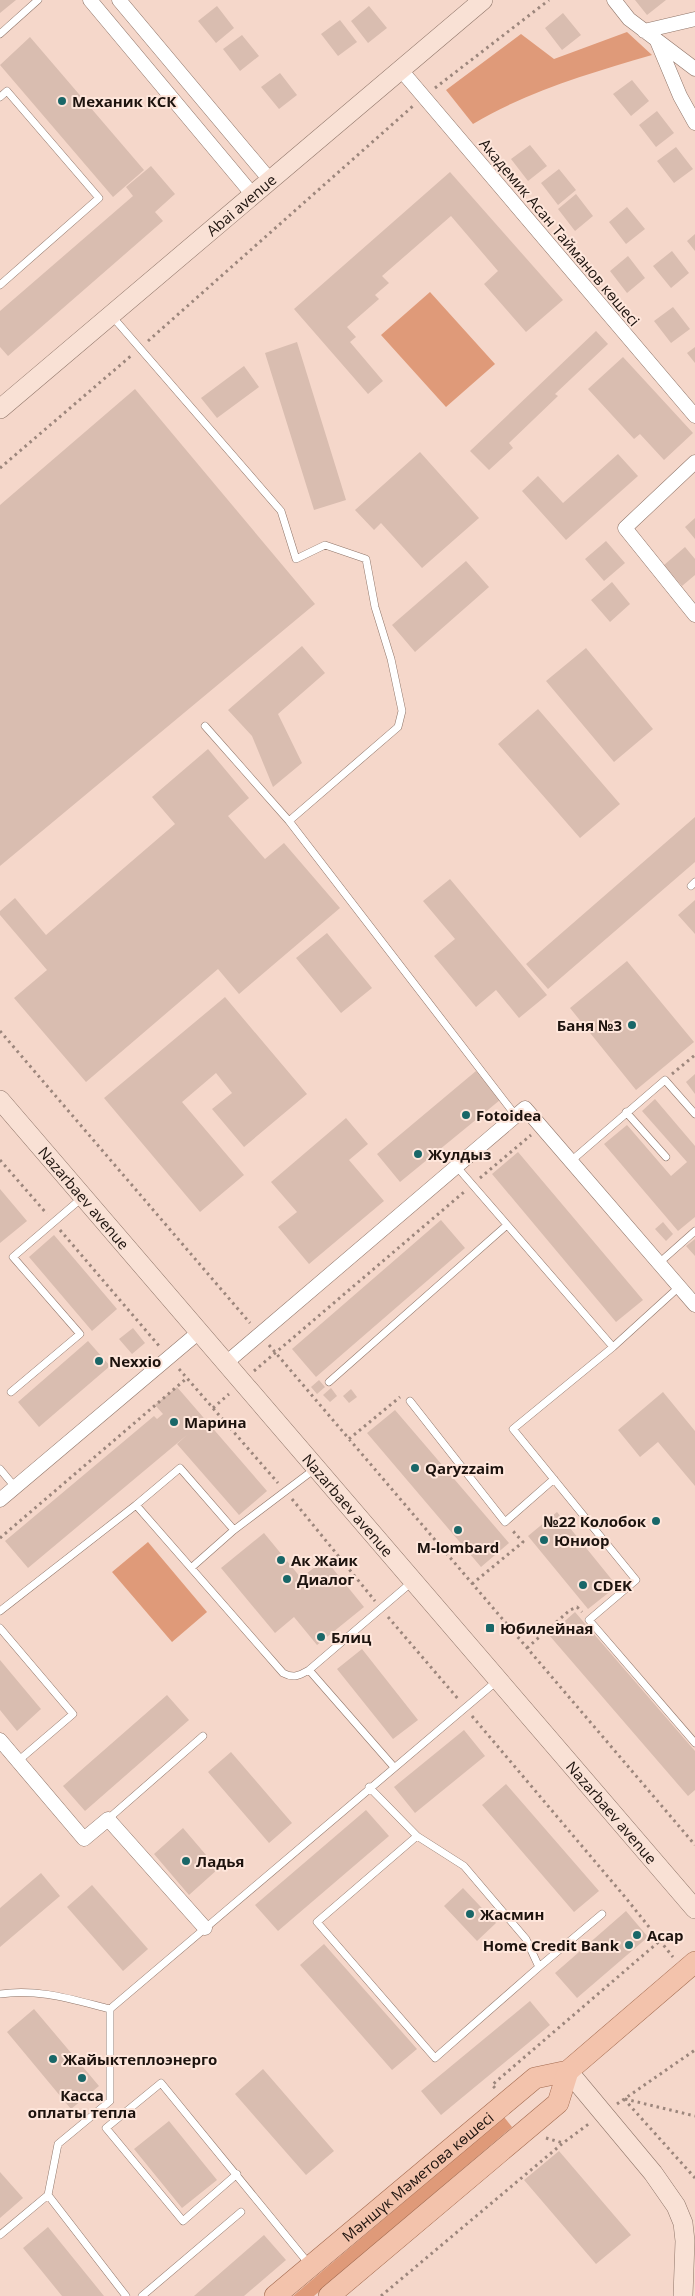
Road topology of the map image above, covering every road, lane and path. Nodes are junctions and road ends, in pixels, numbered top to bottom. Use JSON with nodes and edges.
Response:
{"nodes":[{"id":1,"x":38,"y":0,"type":"edge"},
{"id":2,"x":90,"y":0,"type":"edge"},
{"id":3,"x":119,"y":0,"type":"edge"},
{"id":4,"x":483,"y":0,"type":"edge"},
{"id":5,"x":549,"y":0,"type":"edge"},
{"id":6,"x":614,"y":0,"type":"edge"},
{"id":7,"x":695,"y":19,"type":"edge"},
{"id":8,"x":644,"y":30,"type":"junction"},
{"id":9,"x":0,"y":34,"type":"edge"},
{"id":10,"x":656,"y":40,"type":"junction"},
{"id":11,"x":695,"y":69,"type":"edge"},
{"id":12,"x":401,"y":70,"type":"junction"},
{"id":13,"x":0,"y":97,"type":"edge"},
{"id":14,"x":423,"y":97,"type":"junction"},
{"id":15,"x":695,"y":123,"type":"edge"},
{"id":16,"x":270,"y":180,"type":"junction"},
{"id":17,"x":253,"y":195,"type":"junction"},
{"id":18,"x":0,"y":285,"type":"edge"},
{"id":19,"x":111,"y":315,"type":"junction"},
{"id":20,"x":140,"y":348,"type":"junction"},
{"id":21,"x":0,"y":409,"type":"edge"},
{"id":22,"x":695,"y":416,"type":"edge"},
{"id":23,"x":695,"y":462,"type":"edge"},
{"id":24,"x":0,"y":468,"type":"edge"},
{"id":25,"x":695,"y":615,"type":"edge"},
{"id":26,"x":205,"y":726,"type":"dead end"},
{"id":27,"x":288,"y":821,"type":"junction"},
{"id":28,"x":0,"y":1031,"type":"edge"},
{"id":29,"x":695,"y":1055,"type":"edge"},
{"id":30,"x":665,"y":1080,"type":"junction"},
{"id":31,"x":0,"y":1100,"type":"edge"},
{"id":32,"x":626,"y":1112,"type":"junction"},
{"id":33,"x":695,"y":1114,"type":"edge"},
{"id":34,"x":516,"y":1116,"type":"junction"},
{"id":35,"x":541,"y":1127,"type":"junction"},
{"id":36,"x":666,"y":1157,"type":"dead end"},
{"id":37,"x":0,"y":1160,"type":"edge"},
{"id":38,"x":571,"y":1161,"type":"junction"},
{"id":39,"x":457,"y":1168,"type":"junction"},
{"id":40,"x":472,"y":1185,"type":"junction"},
{"id":41,"x":83,"y":1197,"type":"junction"},
{"id":42,"x":54,"y":1222,"type":"junction"},
{"id":43,"x":507,"y":1225,"type":"junction"},
{"id":44,"x":695,"y":1231,"type":"edge"},
{"id":45,"x":659,"y":1263,"type":"junction"},
{"id":46,"x":680,"y":1287,"type":"junction"},
{"id":47,"x":695,"y":1305,"type":"edge"},
{"id":48,"x":199,"y":1332,"type":"junction"},
{"id":49,"x":260,"y":1335,"type":"junction"},
{"id":50,"x":613,"y":1347,"type":"junction"},
{"id":51,"x":276,"y":1353,"type":"junction"},
{"id":52,"x":168,"y":1357,"type":"junction"},
{"id":53,"x":226,"y":1363,"type":"junction"},
{"id":54,"x":186,"y":1378,"type":"junction"},
{"id":55,"x":242,"y":1381,"type":"junction"},
{"id":56,"x":329,"y":1382,"type":"dead end"},
{"id":57,"x":11,"y":1392,"type":"dead end"},
{"id":58,"x":410,"y":1401,"type":"joint"},
{"id":59,"x":213,"y":1408,"type":"junction"},
{"id":60,"x":349,"y":1439,"type":"junction"},
{"id":61,"x":316,"y":1468,"type":"junction"},
{"id":62,"x":0,"y":1469,"type":"edge"},
{"id":63,"x":554,"y":1479,"type":"junction"},
{"id":64,"x":15,"y":1487,"type":"junction"},
{"id":65,"x":286,"y":1492,"type":"junction"},
{"id":66,"x":0,"y":1500,"type":"edge"},
{"id":67,"x":136,"y":1505,"type":"junction"},
{"id":68,"x":505,"y":1522,"type":"junction"},
{"id":69,"x":234,"y":1530,"type":"junction"},
{"id":70,"x":0,"y":1538,"type":"edge"},
{"id":71,"x":191,"y":1568,"type":"junction"},
{"id":72,"x":413,"y":1581,"type":"junction"},
{"id":73,"x":472,"y":1584,"type":"junction"},
{"id":74,"x":382,"y":1609,"type":"junction"},
{"id":75,"x":0,"y":1611,"type":"edge"},
{"id":76,"x":589,"y":1620,"type":"junction"},
{"id":77,"x":0,"y":1628,"type":"edge"},
{"id":78,"x":527,"y":1648,"type":"junction"},
{"id":79,"x":309,"y":1670,"type":"junction"},
{"id":80,"x":498,"y":1679,"type":"junction"},
{"id":81,"x":464,"y":1707,"type":"junction"},
{"id":82,"x":204,"y":1736,"type":"dead end"},
{"id":83,"x":0,"y":1740,"type":"edge"},
{"id":84,"x":695,"y":1743,"type":"edge"},
{"id":85,"x":18,"y":1761,"type":"junction"},
{"id":86,"x":394,"y":1766,"type":"junction"},
{"id":87,"x":369,"y":1787,"type":"junction"},
{"id":88,"x":108,"y":1819,"type":"junction"},
{"id":89,"x":417,"y":1836,"type":"junction"},
{"id":90,"x":695,"y":1845,"type":"edge"},
{"id":91,"x":695,"y":1908,"type":"edge"},
{"id":92,"x":602,"y":1914,"type":"dead end"},
{"id":93,"x":205,"y":1928,"type":"junction"},
{"id":94,"x":669,"y":1933,"type":"dead end"},
{"id":95,"x":660,"y":1940,"type":"junction"},
{"id":96,"x":674,"y":1958,"type":"dead end"},
{"id":97,"x":695,"y":1962,"type":"edge"},
{"id":98,"x":539,"y":1967,"type":"junction"},
{"id":99,"x":0,"y":1994,"type":"edge"},
{"id":100,"x":110,"y":2009,"type":"junction"},
{"id":101,"x":695,"y":2050,"type":"edge"},
{"id":102,"x":568,"y":2072,"type":"junction"},
{"id":103,"x":492,"y":2085,"type":"dead end"},
{"id":104,"x":624,"y":2099,"type":"junction"},
{"id":105,"x":603,"y":2114,"type":"junction"},
{"id":106,"x":695,"y":2116,"type":"edge"},
{"id":107,"x":236,"y":2174,"type":"junction"},
{"id":108,"x":695,"y":2178,"type":"edge"},
{"id":109,"x":48,"y":2195,"type":"junction"},
{"id":110,"x":241,"y":2212,"type":"dead end"},
{"id":111,"x":0,"y":2235,"type":"edge"},
{"id":112,"x":310,"y":2266,"type":"junction"},
{"id":113,"x":126,"y":2296,"type":"edge"},
{"id":114,"x":142,"y":2296,"type":"edge"},
{"id":115,"x":275,"y":2296,"type":"edge"},
{"id":116,"x":329,"y":2296,"type":"edge"},
{"id":117,"x":381,"y":2296,"type":"edge"},
{"id":118,"x":683,"y":2296,"type":"edge"}],
"edges":[{"from":1,"to":9,"type":"lane"},
{"from":2,"to":17,"type":"street"},
{"from":3,"to":16,"type":"street"},
{"from":4,"to":12,"type":"main road","name":"Abai avenue"},
{"from":5,"to":14,"type":"path"},
{"from":6,"to":8,"type":"street"},
{"from":7,"to":8,"type":"street"},
{"from":8,"to":10,"type":"street"},
{"from":10,"to":11,"type":"street"},
{"from":10,"to":15,"type":"street"},
{"from":12,"to":14,"type":"street","name":"Академик Асан Тайманов көшесі"},
{"from":12,"to":16,"type":"main road","name":"Abai avenue"},
{"from":13,"to":18,"type":"lane"},
{"from":14,"to":20,"type":"path"},
{"from":14,"to":22,"type":"street","name":"Академик Асан Тайманов көшесі"},
{"from":16,"to":17,"type":"main road","name":"Abai avenue"},
{"from":17,"to":19,"type":"main road","name":"Abai avenue"},
{"from":19,"to":20,"type":"lane"},
{"from":19,"to":21,"type":"main road","name":"Abai avenue"},
{"from":20,"to":24,"type":"path"},
{"from":20,"to":27,"type":"lane"},
{"from":23,"to":25,"type":"street"},
{"from":26,"to":27,"type":"lane"},
{"from":27,"to":34,"type":"lane"},
{"from":28,"to":49,"type":"path"},
{"from":29,"to":30,"type":"path"},
{"from":30,"to":32,"type":"lane"},
{"from":30,"to":33,"type":"lane"},
{"from":31,"to":41,"type":"main road","name":"Nazarbaev avenue"},
{"from":32,"to":36,"type":"lane"},
{"from":32,"to":38,"type":"lane"},
{"from":34,"to":35,"type":"street"},
{"from":34,"to":39,"type":"street"},
{"from":35,"to":38,"type":"street"},
{"from":35,"to":40,"type":"path"},
{"from":37,"to":42,"type":"path"},
{"from":38,"to":45,"type":"street"},
{"from":39,"to":40,"type":"lane"},
{"from":39,"to":49,"type":"street"},
{"from":40,"to":43,"type":"lane"},
{"from":40,"to":51,"type":"path"},
{"from":41,"to":42,"type":"lane"},
{"from":41,"to":48,"type":"main road","name":"Nazarbaev avenue"},
{"from":42,"to":52,"type":"path"},
{"from":42,"to":57,"type":"lane"},
{"from":43,"to":50,"type":"lane"},
{"from":43,"to":56,"type":"lane"},
{"from":44,"to":45,"type":"lane"},
{"from":45,"to":46,"type":"street"},
{"from":46,"to":47,"type":"street"},
{"from":46,"to":50,"type":"lane"},
{"from":48,"to":52,"type":"street"},
{"from":48,"to":53,"type":"main road","name":"Nazarbaev avenue"},
{"from":49,"to":51,"type":"path"},
{"from":49,"to":53,"type":"street"},
{"from":50,"to":63,"type":"lane"},
{"from":51,"to":55,"type":"path"},
{"from":51,"to":60,"type":"path"},
{"from":52,"to":54,"type":"path"},
{"from":52,"to":64,"type":"street"},
{"from":53,"to":55,"type":"main road","name":"Nazarbaev avenue"},
{"from":54,"to":59,"type":"path"},
{"from":54,"to":70,"type":"path"},
{"from":55,"to":59,"type":"path"},
{"from":55,"to":61,"type":"main road","name":"Nazarbaev avenue"},
{"from":58,"to":60,"type":"path"},
{"from":58,"to":68,"type":"lane"},
{"from":59,"to":65,"type":"path"},
{"from":60,"to":73,"type":"path"},
{"from":61,"to":65,"type":"lane"},
{"from":61,"to":72,"type":"main road","name":"Nazarbaev avenue"},
{"from":62,"to":64,"type":"lane"},
{"from":63,"to":68,"type":"lane"},
{"from":63,"to":76,"type":"lane"},
{"from":64,"to":66,"type":"street"},
{"from":65,"to":69,"type":"lane"},
{"from":65,"to":74,"type":"path"},
{"from":67,"to":69,"type":"lane"},
{"from":67,"to":71,"type":"lane"},
{"from":67,"to":75,"type":"lane"},
{"from":68,"to":73,"type":"path"},
{"from":69,"to":71,"type":"lane"},
{"from":71,"to":79,"type":"lane"},
{"from":72,"to":74,"type":"lane"},
{"from":72,"to":80,"type":"main road","name":"Nazarbaev avenue"},
{"from":73,"to":78,"type":"path"},
{"from":74,"to":79,"type":"lane"},
{"from":74,"to":81,"type":"path"},
{"from":76,"to":78,"type":"path"},
{"from":76,"to":84,"type":"lane"},
{"from":77,"to":85,"type":"lane"},
{"from":78,"to":90,"type":"path"},
{"from":79,"to":86,"type":"lane"},
{"from":80,"to":81,"type":"lane"},
{"from":80,"to":91,"type":"main road","name":"Nazarbaev avenue"},
{"from":81,"to":86,"type":"lane"},
{"from":81,"to":95,"type":"path"},
{"from":82,"to":88,"type":"lane"},
{"from":83,"to":85,"type":"street"},
{"from":85,"to":88,"type":"street"},
{"from":86,"to":87,"type":"lane"},
{"from":87,"to":89,"type":"lane"},
{"from":87,"to":93,"type":"lane"},
{"from":88,"to":93,"type":"street"},
{"from":89,"to":98,"type":"lane"},
{"from":89,"to":98,"type":"lane"},
{"from":92,"to":98,"type":"lane"},
{"from":93,"to":100,"type":"lane"},
{"from":94,"to":95,"type":"path"},
{"from":95,"to":96,"type":"path"},
{"from":95,"to":103,"type":"path"},
{"from":97,"to":102,"type":"main road"},
{"from":99,"to":100,"type":"lane"},
{"from":100,"to":109,"type":"lane"},
{"from":101,"to":104,"type":"path"},
{"from":102,"to":105,"type":"main road"},
{"from":102,"to":112,"type":"main road","name":"Мәншүк Мәметова көшесі"},
{"from":102,"to":116,"type":"main road"},
{"from":104,"to":105,"type":"path"},
{"from":104,"to":106,"type":"path"},
{"from":104,"to":108,"type":"path"},
{"from":105,"to":117,"type":"path"},
{"from":105,"to":118,"type":"main road"},
{"from":107,"to":107,"type":"lane"},
{"from":107,"to":112,"type":"lane"},
{"from":109,"to":111,"type":"lane"},
{"from":109,"to":113,"type":"lane"},
{"from":110,"to":114,"type":"lane"},
{"from":112,"to":115,"type":"main road","name":"Мәншүк Мәметова көшесі"}]}
